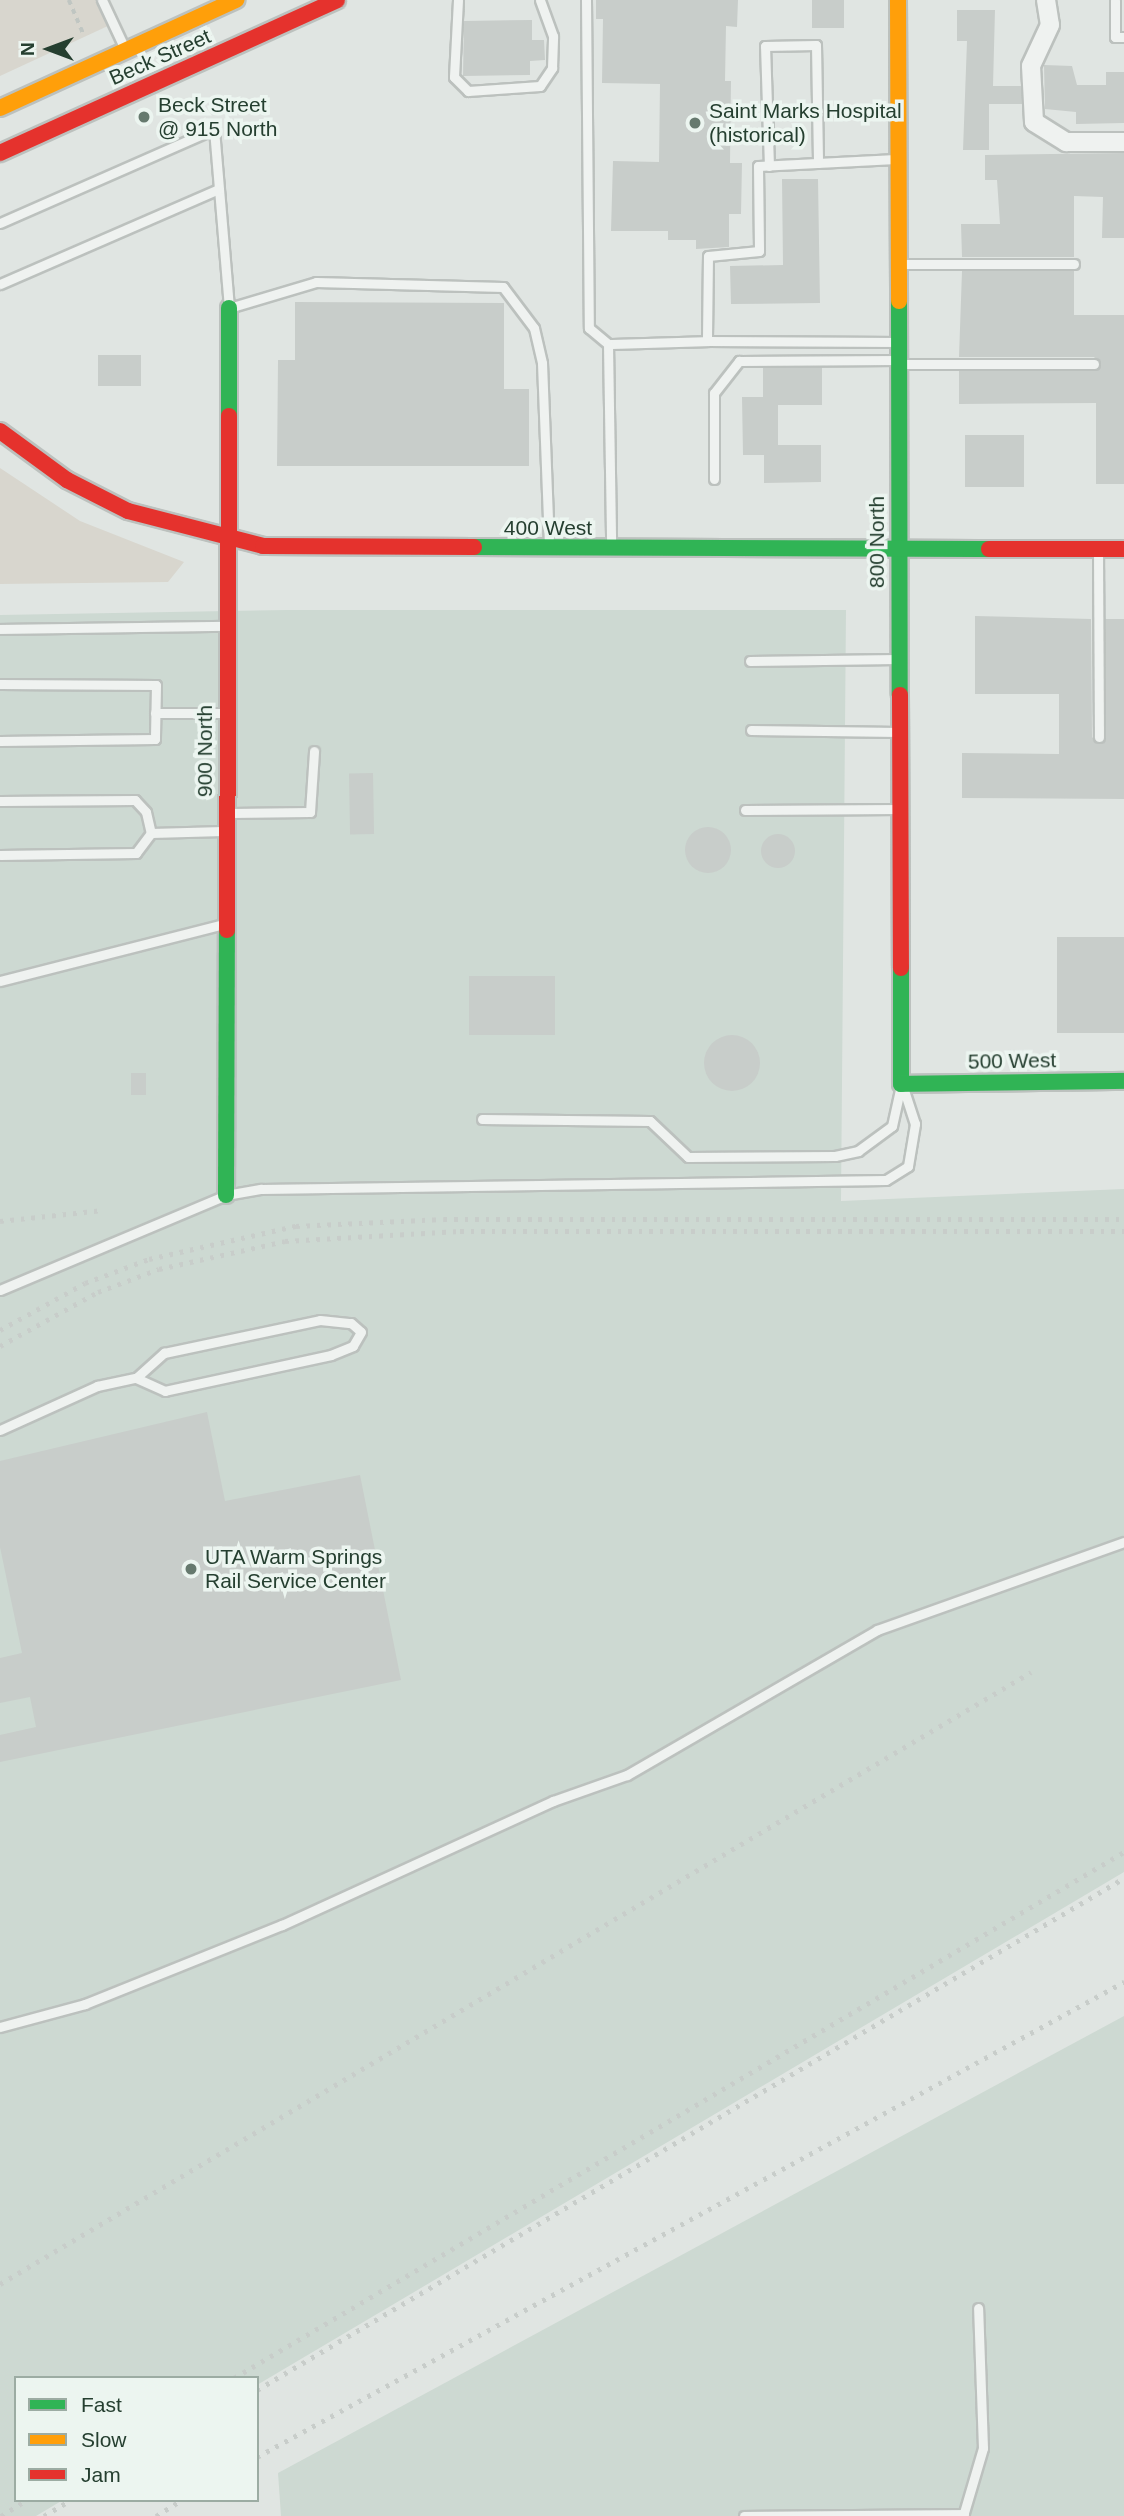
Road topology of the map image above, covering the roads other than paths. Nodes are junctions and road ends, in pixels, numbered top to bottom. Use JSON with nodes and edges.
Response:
{"nodes":[{"id":1,"x":103,"y":0,"type":"edge"},
{"id":2,"x":236,"y":0,"type":"edge"},
{"id":3,"x":337,"y":0,"type":"edge"},
{"id":4,"x":458,"y":0,"type":"edge"},
{"id":5,"x":540,"y":0,"type":"edge"},
{"id":6,"x":586,"y":0,"type":"edge"},
{"id":7,"x":898,"y":0,"type":"edge"},
{"id":8,"x":1045,"y":0,"type":"edge"},
{"id":9,"x":1115,"y":0,"type":"edge"},
{"id":10,"x":1124,"y":37,"type":"edge"},
{"id":11,"x":126,"y":51,"type":"junction"},
{"id":12,"x":0,"y":108,"type":"edge"},
{"id":13,"x":1124,"y":142,"type":"edge"},
{"id":14,"x":0,"y":153,"type":"edge"},
{"id":15,"x":898,"y":159,"type":"junction"},
{"id":16,"x":818,"y":163,"type":"junction"},
{"id":17,"x":769,"y":166,"type":"junction"},
{"id":18,"x":218,"y":189,"type":"junction"},
{"id":19,"x":0,"y":223,"type":"edge"},
{"id":20,"x":898,"y":264,"type":"junction"},
{"id":21,"x":1074,"y":264,"type":"dead end"},
{"id":22,"x":0,"y":284,"type":"edge"},
{"id":23,"x":229,"y":308,"type":"junction"},
{"id":24,"x":707,"y":341,"type":"junction"},
{"id":25,"x":898,"y":342,"type":"junction"},
{"id":26,"x":608,"y":344,"type":"junction"},
{"id":27,"x":898,"y":362,"type":"junction"},
{"id":28,"x":1094,"y":364,"type":"dead end"},
{"id":29,"x":0,"y":431,"type":"edge"},
{"id":30,"x":714,"y":479,"type":"dead end"},
{"id":31,"x":228,"y":539,"type":"junction"},
{"id":32,"x":550,"y":549,"type":"junction"},
{"id":33,"x":611,"y":549,"type":"junction"},
{"id":34,"x":1098,"y":549,"type":"junction"},
{"id":35,"x":1124,"y":549,"type":"edge"},
{"id":36,"x":898,"y":550,"type":"junction"},
{"id":37,"x":226,"y":626,"type":"junction"},
{"id":38,"x":0,"y":629,"type":"edge"},
{"id":39,"x":899,"y":659,"type":"junction"},
{"id":40,"x":750,"y":661,"type":"dead end"},
{"id":41,"x":0,"y":684,"type":"edge"},
{"id":42,"x":155,"y":713,"type":"junction"},
{"id":43,"x":226,"y":713,"type":"junction"},
{"id":44,"x":751,"y":730,"type":"dead end"},
{"id":45,"x":900,"y":732,"type":"junction"},
{"id":46,"x":1099,"y":737,"type":"dead end"},
{"id":47,"x":0,"y":741,"type":"edge"},
{"id":48,"x":314,"y":751,"type":"dead end"},
{"id":49,"x":0,"y":801,"type":"edge"},
{"id":50,"x":900,"y":809,"type":"junction"},
{"id":51,"x":745,"y":810,"type":"dead end"},
{"id":52,"x":226,"y":813,"type":"junction"},
{"id":53,"x":225,"y":831,"type":"junction"},
{"id":54,"x":151,"y":834,"type":"junction"},
{"id":55,"x":0,"y":855,"type":"edge"},
{"id":56,"x":225,"y":924,"type":"junction"},
{"id":57,"x":0,"y":981,"type":"edge"},
{"id":58,"x":1124,"y":1081,"type":"edge"},
{"id":59,"x":901,"y":1084,"type":"junction"},
{"id":60,"x":482,"y":1119,"type":"dead end"},
{"id":61,"x":226,"y":1195,"type":"junction"},
{"id":62,"x":0,"y":1290,"type":"edge"},
{"id":63,"x":136,"y":1378,"type":"junction"},
{"id":64,"x":0,"y":1430,"type":"edge"},
{"id":65,"x":1124,"y":1542,"type":"edge"},
{"id":66,"x":0,"y":2027,"type":"edge"},
{"id":67,"x":978,"y":2308,"type":"dead end"},
{"id":68,"x":964,"y":2515,"type":"edge"},
{"id":69,"x":744,"y":2516,"type":"edge"}],
"edges":[{"from":1,"to":11,"type":"lane"},
{"from":2,"to":11,"type":"street","name":"Beck Street"},
{"from":3,"to":14,"type":"street","name":"Beck Street"},
{"from":4,"to":5,"type":"lane"},
{"from":6,"to":26,"type":"lane"},
{"from":7,"to":15,"type":"street","name":"800 North"},
{"from":8,"to":13,"type":"street"},
{"from":9,"to":10,"type":"lane"},
{"from":11,"to":12,"type":"street","name":"Beck Street"},
{"from":15,"to":16,"type":"lane"},
{"from":15,"to":20,"type":"street","name":"800 North"},
{"from":16,"to":17,"type":"lane"},
{"from":16,"to":17,"type":"lane"},
{"from":17,"to":24,"type":"lane"},
{"from":18,"to":19,"type":"lane"},
{"from":18,"to":22,"type":"lane"},
{"from":18,"to":23,"type":"lane"},
{"from":20,"to":21,"type":"lane"},
{"from":20,"to":25,"type":"street","name":"800 North"},
{"from":23,"to":31,"type":"street","name":"900 North"},
{"from":23,"to":32,"type":"lane"},
{"from":24,"to":25,"type":"lane"},
{"from":24,"to":26,"type":"lane"},
{"from":25,"to":27,"type":"street","name":"800 North"},
{"from":26,"to":33,"type":"lane"},
{"from":27,"to":28,"type":"lane"},
{"from":27,"to":30,"type":"lane"},
{"from":27,"to":36,"type":"street","name":"800 North"},
{"from":29,"to":31,"type":"street","name":"400 West"},
{"from":31,"to":32,"type":"street","name":"400 West"},
{"from":31,"to":37,"type":"street","name":"900 North"},
{"from":32,"to":33,"type":"street","name":"400 West"},
{"from":33,"to":36,"type":"street","name":"400 West"},
{"from":34,"to":35,"type":"street","name":"400 West"},
{"from":34,"to":36,"type":"street","name":"400 West"},
{"from":34,"to":46,"type":"lane"},
{"from":36,"to":39,"type":"street","name":"800 North"},
{"from":37,"to":38,"type":"lane"},
{"from":37,"to":43,"type":"street","name":"900 North"},
{"from":39,"to":40,"type":"lane"},
{"from":39,"to":45,"type":"street","name":"800 North"},
{"from":41,"to":42,"type":"lane"},
{"from":42,"to":43,"type":"lane"},
{"from":42,"to":47,"type":"lane"},
{"from":43,"to":52,"type":"street","name":"900 North"},
{"from":44,"to":45,"type":"lane"},
{"from":45,"to":50,"type":"street","name":"800 North"},
{"from":48,"to":52,"type":"lane"},
{"from":49,"to":54,"type":"lane"},
{"from":50,"to":51,"type":"lane"},
{"from":50,"to":59,"type":"street","name":"800 North"},
{"from":52,"to":53,"type":"street","name":"900 North"},
{"from":53,"to":54,"type":"lane"},
{"from":53,"to":56,"type":"street","name":"900 North"},
{"from":54,"to":55,"type":"lane"},
{"from":56,"to":57,"type":"lane"},
{"from":56,"to":61,"type":"street","name":"900 North"},
{"from":58,"to":59,"type":"street","name":"500 West"},
{"from":59,"to":60,"type":"lane"},
{"from":59,"to":61,"type":"lane"},
{"from":61,"to":62,"type":"lane"},
{"from":63,"to":63,"type":"lane"},
{"from":63,"to":64,"type":"lane"},
{"from":65,"to":66,"type":"lane"},
{"from":67,"to":68,"type":"lane"},
{"from":68,"to":69,"type":"lane"}]}
